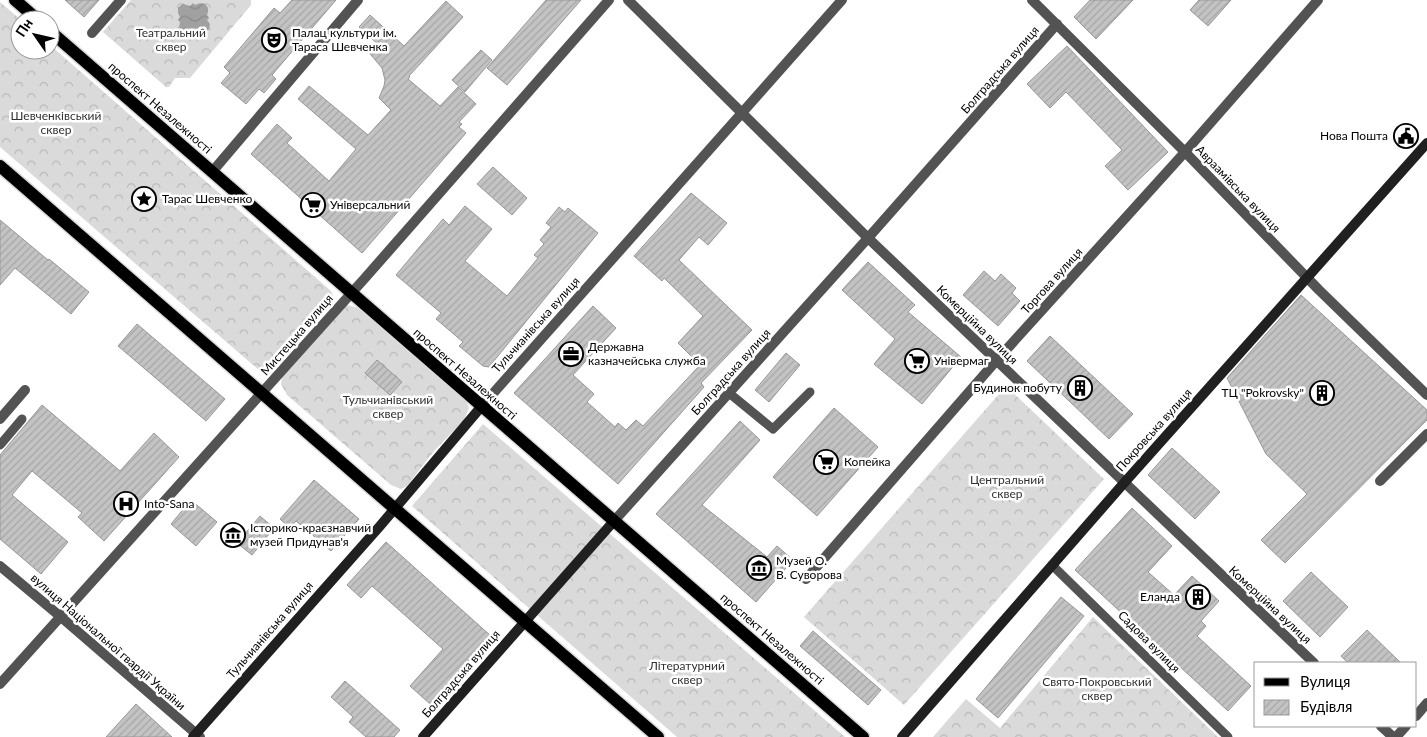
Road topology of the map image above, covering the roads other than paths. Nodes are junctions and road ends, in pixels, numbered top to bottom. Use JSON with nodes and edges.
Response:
{"nodes":[{"id":1,"x":15,"y":0,"type":"edge"},
{"id":2,"x":121,"y":0,"type":"edge"},
{"id":3,"x":358,"y":0,"type":"edge"},
{"id":4,"x":608,"y":0,"type":"edge"},
{"id":5,"x":628,"y":0,"type":"edge"},
{"id":6,"x":842,"y":0,"type":"edge"},
{"id":7,"x":1032,"y":0,"type":"edge"},
{"id":8,"x":1318,"y":0,"type":"edge"},
{"id":9,"x":26,"y":10,"type":"edge"},
{"id":10,"x":1057,"y":24,"type":"junction"},
{"id":11,"x":92,"y":34,"type":"dead end"},
{"id":12,"x":60,"y":40,"type":"edge"},
{"id":13,"x":743,"y":113,"type":"junction"},
{"id":14,"x":1427,"y":143,"type":"edge"},
{"id":15,"x":1185,"y":152,"type":"junction"},
{"id":16,"x":0,"y":166,"type":"edge"},
{"id":17,"x":212,"y":172,"type":"junction"},
{"id":18,"x":868,"y":238,"type":"junction"},
{"id":19,"x":1308,"y":278,"type":"junction"},
{"id":20,"x":350,"y":293,"type":"junction"},
{"id":21,"x":996,"y":361,"type":"junction"},
{"id":22,"x":26,"y":390,"type":"dead end"},
{"id":23,"x":263,"y":392,"type":"junction"},
{"id":24,"x":810,"y":392,"type":"dead end"},
{"id":25,"x":729,"y":393,"type":"junction"},
{"id":26,"x":1427,"y":395,"type":"edge"},
{"id":27,"x":482,"y":407,"type":"junction"},
{"id":28,"x":22,"y":419,"type":"dead end"},
{"id":29,"x":0,"y":420,"type":"edge"},
{"id":30,"x":1427,"y":434,"type":"edge"},
{"id":31,"x":0,"y":444,"type":"edge"},
{"id":32,"x":1380,"y":482,"type":"dead end"},
{"id":33,"x":1124,"y":483,"type":"junction"},
{"id":34,"x":395,"y":508,"type":"junction"},
{"id":35,"x":614,"y":521,"type":"junction"},
{"id":36,"x":0,"y":566,"type":"edge"},
{"id":37,"x":1052,"y":566,"type":"junction"},
{"id":38,"x":806,"y":579,"type":"dead end"},
{"id":39,"x":61,"y":616,"type":"junction"},
{"id":40,"x":525,"y":621,"type":"junction"},
{"id":41,"x":1313,"y":662,"type":"edge"},
{"id":42,"x":0,"y":684,"type":"edge"},
{"id":43,"x":1427,"y":703,"type":"edge"},
{"id":44,"x":1417,"y":715,"type":"edge"},
{"id":45,"x":1382,"y":727,"type":"edge"},
{"id":46,"x":1405,"y":727,"type":"edge"},
{"id":47,"x":196,"y":736,"type":"edge"},
{"id":48,"x":656,"y":736,"type":"edge"},
{"id":49,"x":423,"y":737,"type":"edge"},
{"id":50,"x":863,"y":737,"type":"edge"},
{"id":51,"x":902,"y":737,"type":"edge"},
{"id":52,"x":1228,"y":737,"type":"edge"},
{"id":53,"x":1394,"y":737,"type":"edge"}],
"edges":[{"from":1,"to":9,"type":"main road"},
{"from":2,"to":11,"type":"street"},
{"from":3,"to":17,"type":"street"},
{"from":4,"to":20,"type":"street","name":"Мистецька вулиця"},
{"from":5,"to":13,"type":"street","name":"Комерційна вулиця"},
{"from":6,"to":13,"type":"street","name":"Тульчианівська вулиця"},
{"from":7,"to":10,"type":"street","name":"Авраамівська вулиця"},
{"from":8,"to":15,"type":"street","name":"Торгова вулиця"},
{"from":10,"to":15,"type":"street","name":"Авраамівська вулиця"},
{"from":10,"to":18,"type":"street","name":"Болградська вулиця"},
{"from":12,"to":17,"type":"main road","name":"проспект Незалежності"},
{"from":13,"to":18,"type":"street","name":"Комерційна вулиця"},
{"from":13,"to":27,"type":"street","name":"Тульчианівська вулиця"},
{"from":14,"to":19,"type":"main road","name":"Покровська вулиця"},
{"from":15,"to":19,"type":"street","name":"Авраамівська вулиця"},
{"from":15,"to":21,"type":"street","name":"Торгова вулиця"},
{"from":16,"to":23,"type":"main road"},
{"from":17,"to":20,"type":"main road","name":"проспект Незалежності"},
{"from":18,"to":21,"type":"street","name":"Комерційна вулиця"},
{"from":18,"to":25,"type":"street","name":"Болградська вулиця"},
{"from":19,"to":26,"type":"street","name":"Авраамівська вулиця"},
{"from":19,"to":33,"type":"main road","name":"Покровська вулиця"},
{"from":20,"to":23,"type":"street","name":"Мистецька вулиця"},
{"from":20,"to":27,"type":"main road","name":"проспект Незалежності"},
{"from":21,"to":33,"type":"street","name":"Комерційна вулиця"},
{"from":21,"to":38,"type":"street","name":"Торгова вулиця"},
{"from":22,"to":29,"type":"street"},
{"from":23,"to":34,"type":"main road"},
{"from":23,"to":39,"type":"street","name":"Мистецька вулиця"},
{"from":24,"to":25,"type":"lane"},
{"from":25,"to":35,"type":"street","name":"Болградська вулиця"},
{"from":27,"to":34,"type":"main road","name":"Тульчианівська вулиця"},
{"from":27,"to":35,"type":"main road","name":"проспект Незалежності"},
{"from":28,"to":31,"type":"lane"},
{"from":30,"to":32,"type":"street"},
{"from":33,"to":37,"type":"main road","name":"Покровська вулиця"},
{"from":33,"to":41,"type":"street","name":"Комерційна вулиця"},
{"from":34,"to":40,"type":"main road"},
{"from":34,"to":47,"type":"main road","name":"Тульчианівська вулиця"},
{"from":35,"to":40,"type":"main road","name":"Болградська вулиця"},
{"from":35,"to":50,"type":"main road","name":"проспект Незалежності"},
{"from":36,"to":39,"type":"street","name":"вулиця Національної гвардії України"},
{"from":37,"to":51,"type":"main road","name":"Покровська вулиця"},
{"from":37,"to":52,"type":"lane","name":"Садова вулиця"},
{"from":39,"to":42,"type":"street","name":"Мистецька вулиця"},
{"from":39,"to":47,"type":"street","name":"вулиця Національної гвардії України"},
{"from":40,"to":48,"type":"main road"},
{"from":40,"to":49,"type":"main road","name":"Болградська вулиця"},
{"from":43,"to":44,"type":"street"},
{"from":45,"to":53,"type":"street"},
{"from":46,"to":53,"type":"street"}]}
